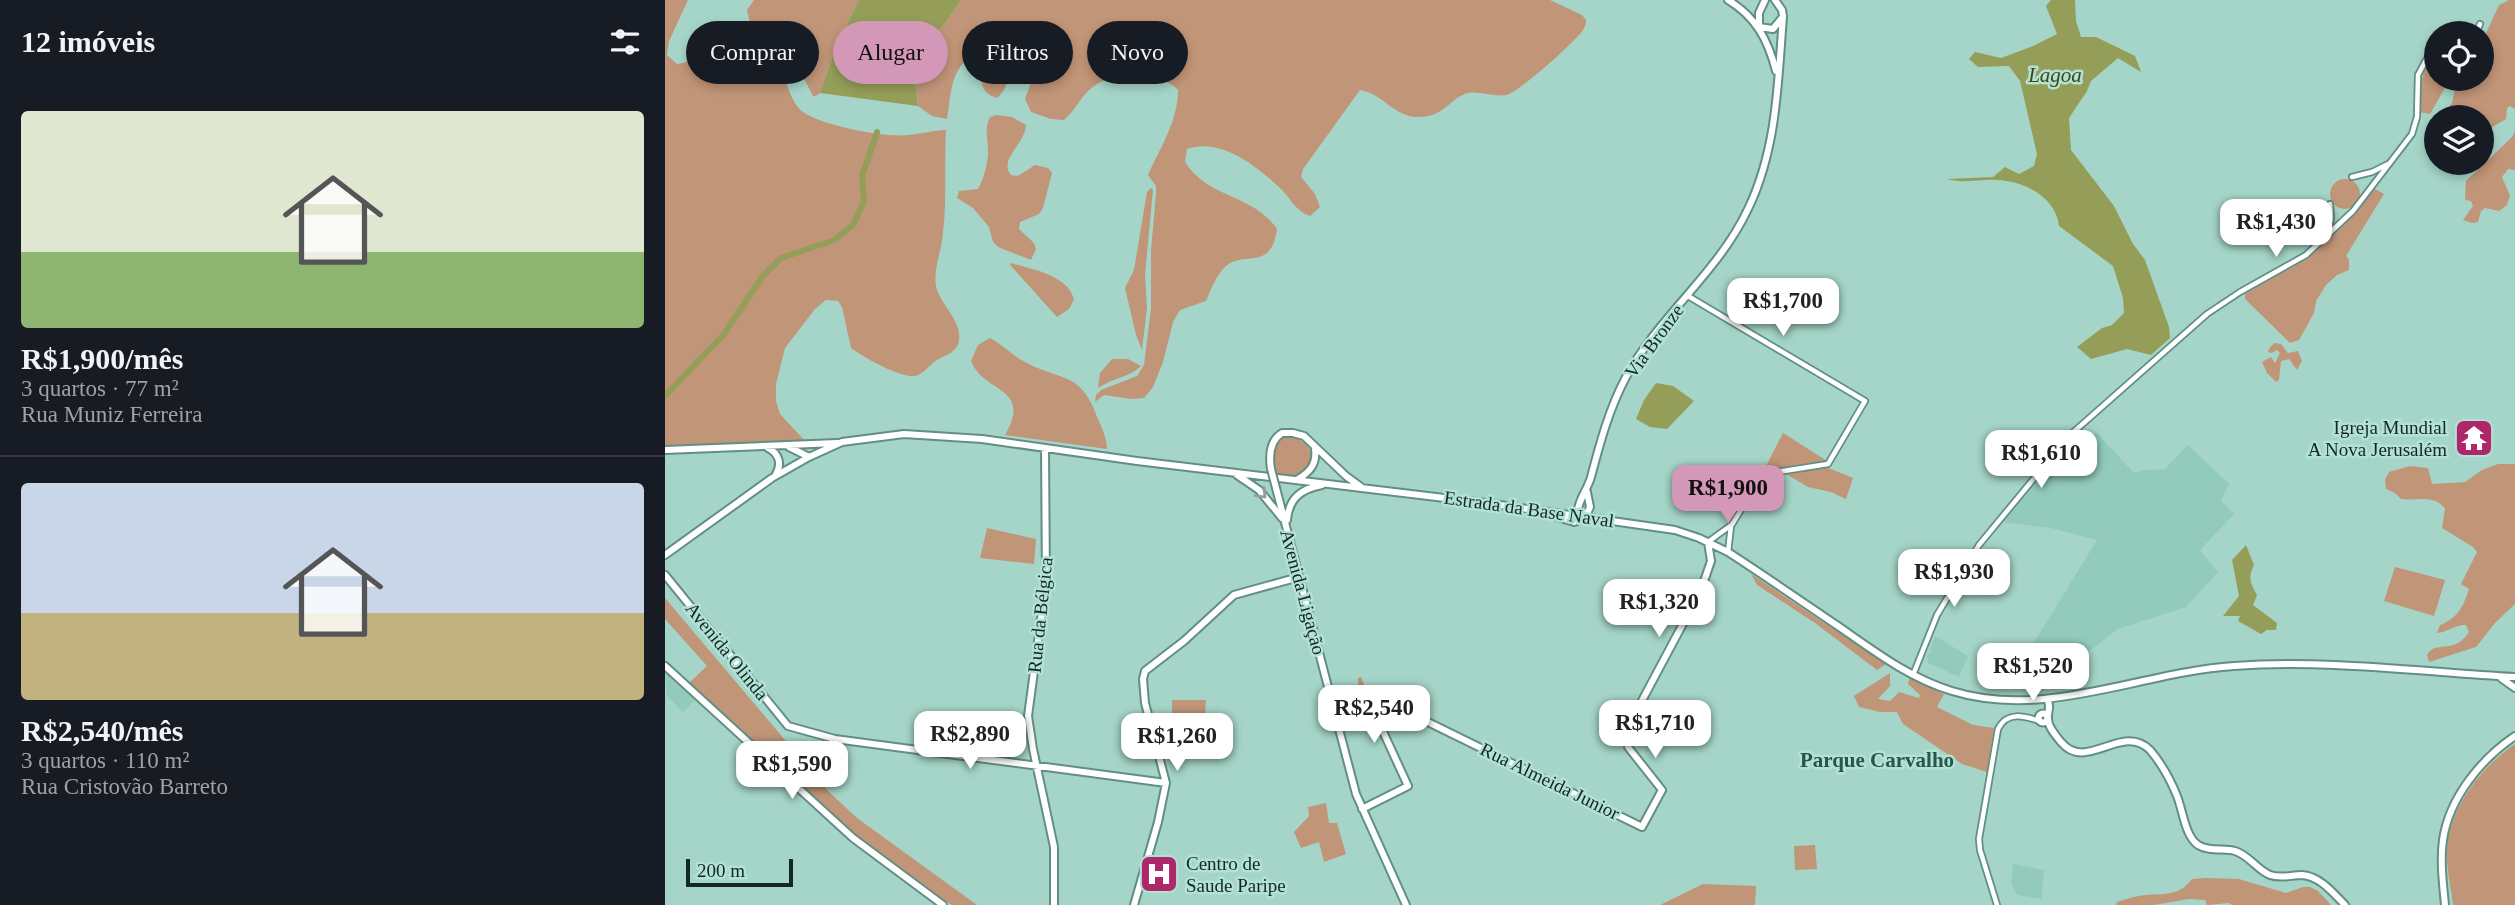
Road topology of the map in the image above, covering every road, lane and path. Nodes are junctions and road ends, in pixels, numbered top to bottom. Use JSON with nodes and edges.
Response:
{"nodes":[{"id":1,"x":1728,"y":0,"type":"edge"},
{"id":2,"x":1765,"y":0,"type":"edge"},
{"id":3,"x":1775,"y":0,"type":"edge"},
{"id":4,"x":1783,"y":16,"type":"junction"},
{"id":5,"x":1759,"y":27,"type":"junction"},
{"id":6,"x":2424,"y":64,"type":"edge"},
{"id":7,"x":1778,"y":82,"type":"junction"},
{"id":8,"x":2392,"y":162,"type":"junction"},
{"id":9,"x":2352,"y":177,"type":"dead end"},
{"id":10,"x":2330,"y":204,"type":"dead end"},
{"id":11,"x":2322,"y":242,"type":"junction"},
{"id":12,"x":1688,"y":296,"type":"junction"},
{"id":13,"x":840,"y":443,"type":"junction"},
{"id":14,"x":763,"y":446,"type":"junction"},
{"id":15,"x":784,"y":446,"type":"junction"},
{"id":16,"x":1314,"y":447,"type":"junction"},
{"id":17,"x":1045,"y":449,"type":"junction"},
{"id":18,"x":665,"y":450,"type":"edge"},
{"id":19,"x":809,"y":457,"type":"junction"},
{"id":20,"x":784,"y":471,"type":"junction"},
{"id":21,"x":774,"y":477,"type":"junction"},
{"id":22,"x":1248,"y":477,"type":"junction"},
{"id":23,"x":1297,"y":480,"type":"junction"},
{"id":24,"x":1330,"y":484,"type":"junction"},
{"id":25,"x":1362,"y":488,"type":"junction"},
{"id":26,"x":1587,"y":492,"type":"junction"},
{"id":27,"x":1580,"y":501,"type":"junction"},
{"id":28,"x":1590,"y":503,"type":"junction"},
{"id":29,"x":1543,"y":512,"type":"junction"},
{"id":30,"x":1582,"y":517,"type":"junction"},
{"id":31,"x":1606,"y":520,"type":"junction"},
{"id":32,"x":1286,"y":526,"type":"junction"},
{"id":33,"x":1731,"y":526,"type":"junction"},
{"id":34,"x":1711,"y":540,"type":"junction"},
{"id":35,"x":1729,"y":548,"type":"junction"},
{"id":36,"x":665,"y":555,"type":"edge"},
{"id":37,"x":1711,"y":561,"type":"junction"},
{"id":38,"x":665,"y":575,"type":"edge"},
{"id":39,"x":1299,"y":577,"type":"junction"},
{"id":40,"x":665,"y":666,"type":"edge"},
{"id":41,"x":2515,"y":675,"type":"edge"},
{"id":42,"x":1913,"y":676,"type":"junction"},
{"id":43,"x":2496,"y":676,"type":"junction"},
{"id":44,"x":1931,"y":683,"type":"junction"},
{"id":45,"x":1945,"y":684,"type":"dead end"},
{"id":46,"x":2515,"y":688,"type":"edge"},
{"id":47,"x":2062,"y":697,"type":"junction"},
{"id":48,"x":2045,"y":699,"type":"junction"},
{"id":49,"x":2029,"y":701,"type":"junction"},
{"id":50,"x":2043,"y":716,"type":"junction"},
{"id":51,"x":2515,"y":736,"type":"edge"},
{"id":52,"x":1037,"y":767,"type":"junction"},
{"id":53,"x":1166,"y":783,"type":"junction"},
{"id":54,"x":1362,"y":809,"type":"junction"},
{"id":55,"x":2346,"y":903,"type":"edge"},
{"id":56,"x":943,"y":905,"type":"edge"},
{"id":57,"x":1054,"y":905,"type":"edge"},
{"id":58,"x":1133,"y":905,"type":"edge"},
{"id":59,"x":1406,"y":905,"type":"edge"},
{"id":60,"x":1997,"y":905,"type":"edge"},
{"id":61,"x":2445,"y":905,"type":"edge"}],
"edges":[{"from":1,"to":5,"type":"main road"},
{"from":2,"to":5,"type":"main road"},
{"from":3,"to":4,"type":"main road"},
{"from":4,"to":5,"type":"main road"},
{"from":4,"to":7,"type":"main road","name":"Via Bronze"},
{"from":5,"to":7,"type":"main road"},
{"from":6,"to":8,"type":"street"},
{"from":7,"to":12,"type":"main road","name":"Via Bronze"},
{"from":8,"to":9,"type":"street"},
{"from":8,"to":11,"type":"street"},
{"from":10,"to":11,"type":"street"},
{"from":11,"to":42,"type":"street"},
{"from":12,"to":26,"type":"main road","name":"Via Bronze"},
{"from":12,"to":33,"type":"street"},
{"from":13,"to":15,"type":"main road"},
{"from":13,"to":17,"type":"main road"},
{"from":13,"to":19,"type":"main road"},
{"from":14,"to":15,"type":"main road"},
{"from":14,"to":18,"type":"main road"},
{"from":14,"to":20,"type":"main road"},
{"from":14,"to":21,"type":"main road"},
{"from":15,"to":19,"type":"main road"},
{"from":16,"to":23,"type":"main road"},
{"from":16,"to":25,"type":"main road","name":"Avenida Ligação"},
{"from":16,"to":32,"type":"main road","name":"Avenida Ligação","bridge":true},
{"from":17,"to":22,"type":"main road"},
{"from":17,"to":52,"type":"main road","name":"Rua da Bélgica"},
{"from":19,"to":20,"type":"main road"},
{"from":20,"to":21,"type":"main road"},
{"from":21,"to":36,"type":"main road"},
{"from":22,"to":23,"type":"main road","name":"Estrada da Base Naval"},
{"from":22,"to":32,"type":"main road","one_way":true},
{"from":23,"to":24,"type":"main road","name":"Estrada da Base Naval"},
{"from":24,"to":25,"type":"main road","name":"Estrada da Base Naval"},
{"from":24,"to":32,"type":"main road"},
{"from":25,"to":29,"type":"main road","name":"Estrada da Base Naval"},
{"from":26,"to":27,"type":"main road","name":"Via Bronze"},
{"from":26,"to":28,"type":"main road"},
{"from":27,"to":29,"type":"main road"},
{"from":27,"to":30,"type":"main road"},
{"from":28,"to":30,"type":"main road"},
{"from":28,"to":31,"type":"main road"},
{"from":29,"to":30,"type":"main road","name":"Estrada da Base Naval"},
{"from":30,"to":31,"type":"main road","name":"Estrada da Base Naval"},
{"from":31,"to":34,"type":"main road","name":"Estrada da Base Naval"},
{"from":32,"to":39,"type":"main road","name":"Avenida Ligação"},
{"from":33,"to":34,"type":"street"},
{"from":33,"to":35,"type":"street"},
{"from":34,"to":35,"type":"main road","name":"Estrada da Base Naval"},
{"from":34,"to":35,"type":"street"},
{"from":34,"to":37,"type":"main road"},
{"from":35,"to":37,"type":"main road"},
{"from":35,"to":42,"type":"main road","name":"Estrada da Base Naval"},
{"from":37,"to":54,"type":"main road","name":"Rua Almeida Junior"},
{"from":38,"to":52,"type":"main road","name":"Avenida Olinda"},
{"from":39,"to":53,"type":"main road"},
{"from":39,"to":54,"type":"main road","name":"Avenida Ligação"},
{"from":40,"to":56,"type":"main road"},
{"from":41,"to":43,"type":"main road","name":"Estrada da Base Naval"},
{"from":42,"to":44,"type":"main road","name":"Estrada da Base Naval"},
{"from":43,"to":46,"type":"main road"},
{"from":43,"to":47,"type":"main road","name":"Estrada da Base Naval"},
{"from":44,"to":45,"type":"main road"},
{"from":44,"to":49,"type":"main road","name":"Estrada da Base Naval"},
{"from":47,"to":48,"type":"main road","name":"Estrada da Base Naval"},
{"from":47,"to":50,"type":"main road"},
{"from":48,"to":49,"type":"main road","name":"Estrada da Base Naval"},
{"from":48,"to":50,"type":"main road"},
{"from":49,"to":50,"type":"main road"},
{"from":50,"to":55,"type":"main road"},
{"from":50,"to":60,"type":"street"},
{"from":51,"to":61,"type":"main road"},
{"from":52,"to":53,"type":"main road"},
{"from":52,"to":57,"type":"main road","name":"Rua da Bélgica"},
{"from":53,"to":58,"type":"main road"},
{"from":54,"to":59,"type":"main road","name":"Avenida Ligação"}]}
